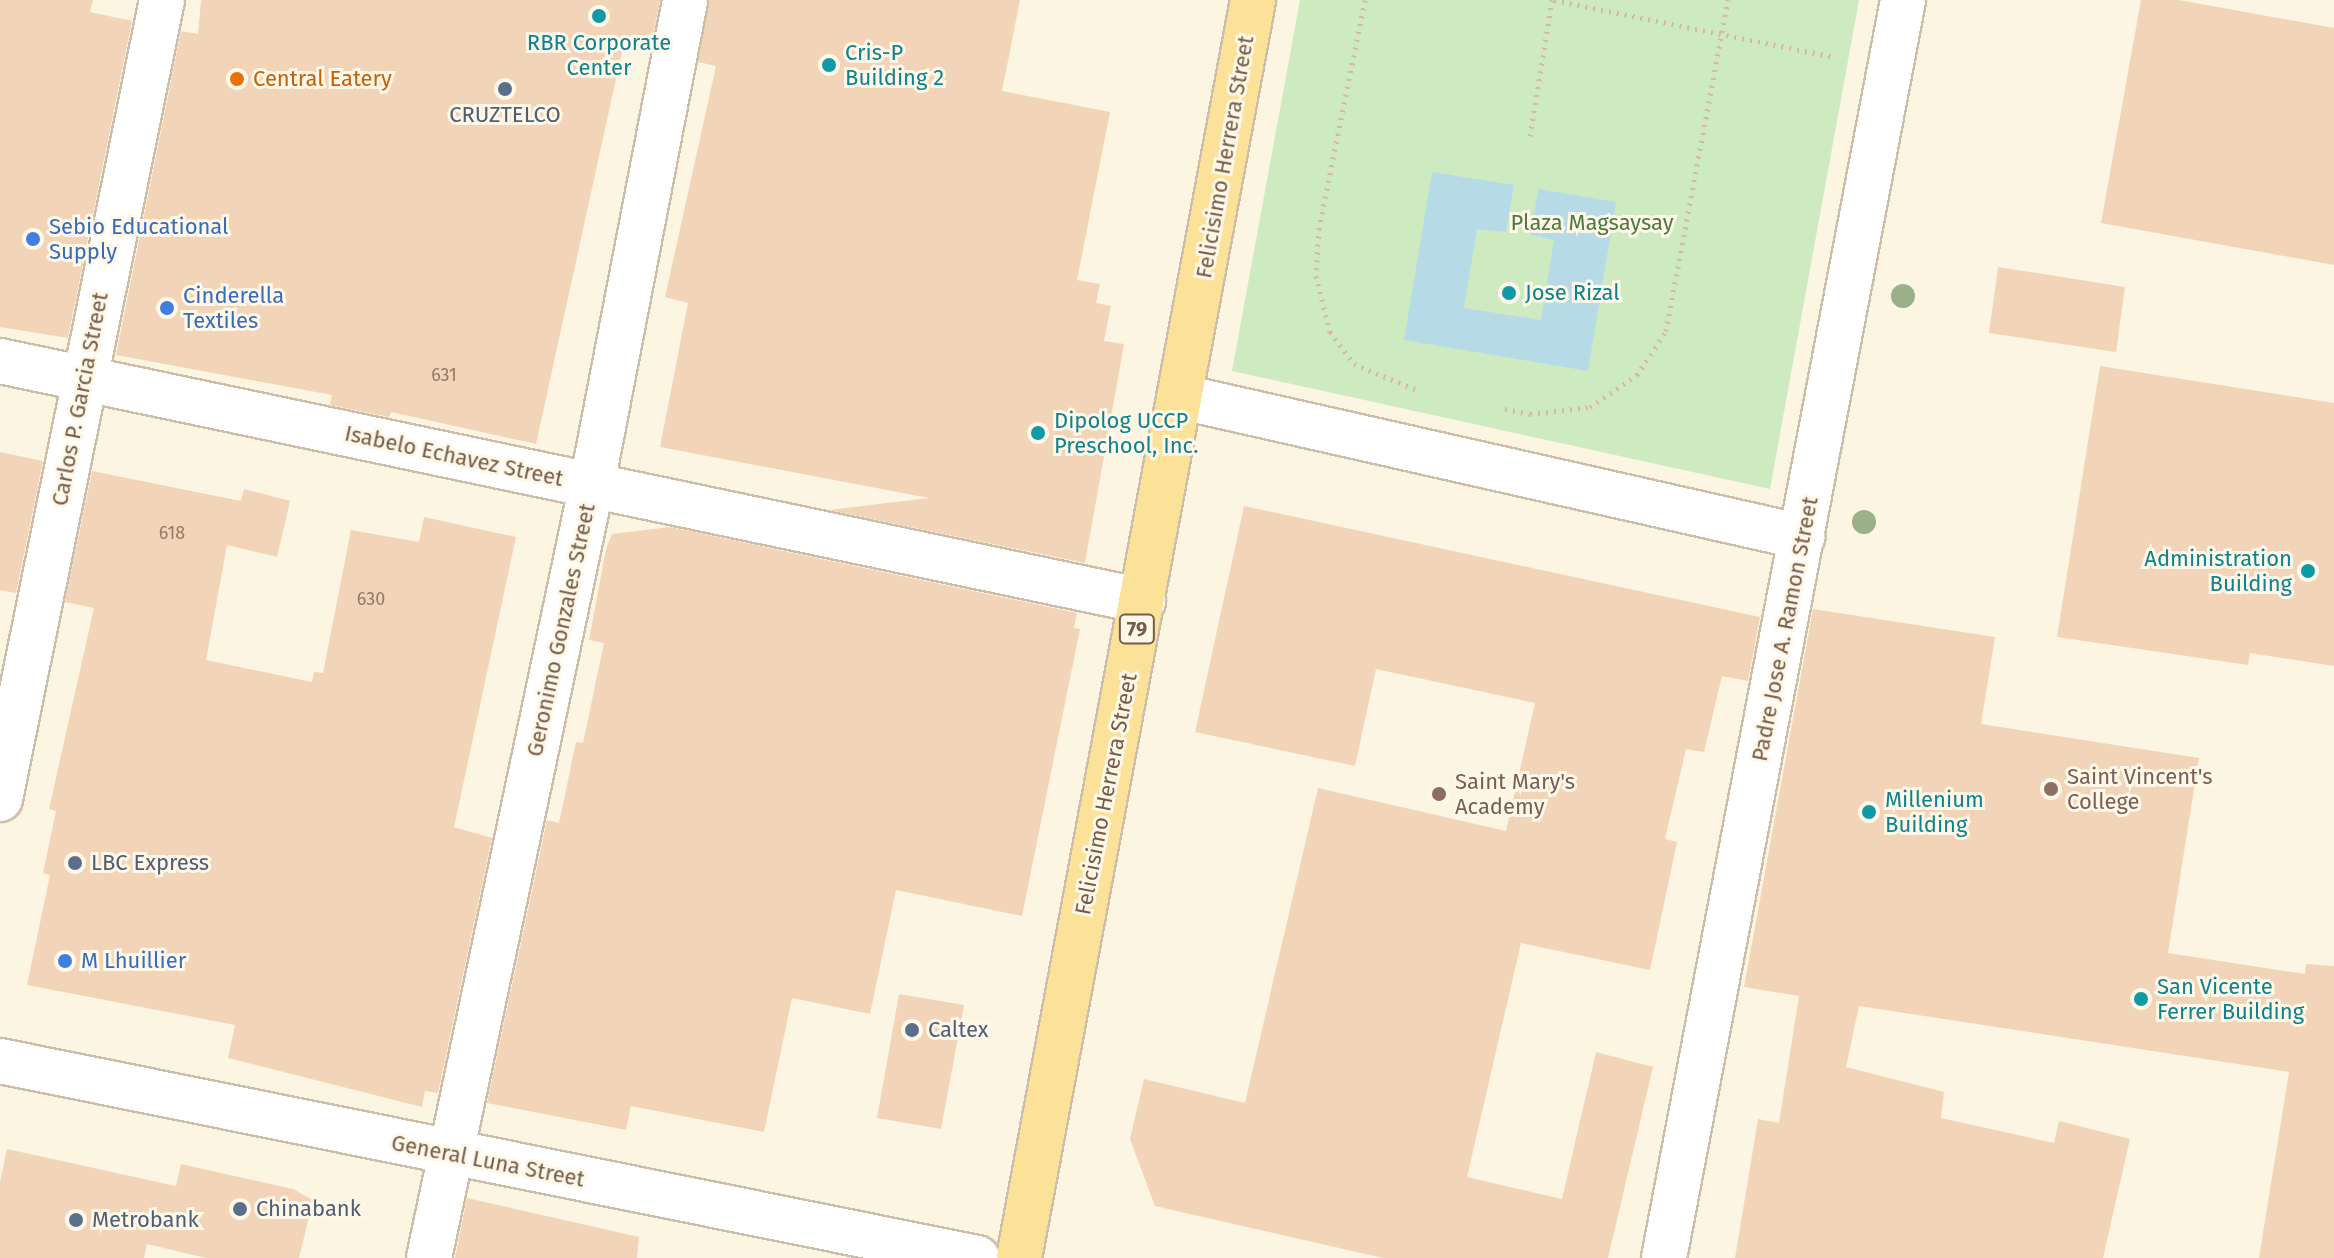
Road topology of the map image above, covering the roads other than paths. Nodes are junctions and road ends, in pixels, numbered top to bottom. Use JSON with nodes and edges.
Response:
{"nodes":[{"id":1,"x":162,"y":0,"type":"edge"},
{"id":2,"x":685,"y":0,"type":"edge"},
{"id":3,"x":1253,"y":0,"type":"edge"},
{"id":4,"x":1903,"y":0,"type":"edge"},
{"id":5,"x":0,"y":361,"type":"edge"},
{"id":6,"x":84,"y":378,"type":"junction"},
{"id":7,"x":1182,"y":397,"type":"junction"},
{"id":8,"x":592,"y":484,"type":"junction"},
{"id":9,"x":1802,"y":537,"type":"junction"},
{"id":10,"x":1143,"y":601,"type":"junction"},
{"id":11,"x":0,"y":799,"type":"edge"},
{"id":12,"x":0,"y":1061,"type":"edge"},
{"id":13,"x":449,"y":1153,"type":"junction"},
{"id":14,"x":429,"y":1258,"type":"edge"},
{"id":15,"x":977,"y":1258,"type":"edge"},
{"id":16,"x":1019,"y":1258,"type":"edge"},
{"id":17,"x":1664,"y":1258,"type":"edge"}],
"edges":[{"from":1,"to":6,"type":"street","name":"Carlos P. Garcia Street"},
{"from":2,"to":8,"type":"street","name":"Geronimo Gonzales Street"},
{"from":3,"to":7,"type":"main road","name":"Felicisimo Herrera Street","number":"79"},
{"from":4,"to":9,"type":"street","name":"Padre Jose A. Ramon Street"},
{"from":5,"to":6,"type":"street","name":"Isabelo Echavez Street"},
{"from":6,"to":8,"type":"street","name":"Isabelo Echavez Street"},
{"from":6,"to":11,"type":"street","name":"Carlos P. Garcia Street"},
{"from":7,"to":9,"type":"street"},
{"from":7,"to":10,"type":"main road","name":"Felicisimo Herrera Street","number":"79"},
{"from":8,"to":10,"type":"street","name":"Isabelo Echavez Street"},
{"from":8,"to":13,"type":"street","name":"Geronimo Gonzales Street"},
{"from":9,"to":17,"type":"street","name":"Padre Jose A. Ramon Street"},
{"from":10,"to":16,"type":"main road","name":"Felicisimo Herrera Street","number":"79"},
{"from":12,"to":13,"type":"street","name":"General Luna Street"},
{"from":13,"to":14,"type":"street","name":"Geronimo Gonzales Street"},
{"from":13,"to":15,"type":"street","name":"General Luna Street"}]}
